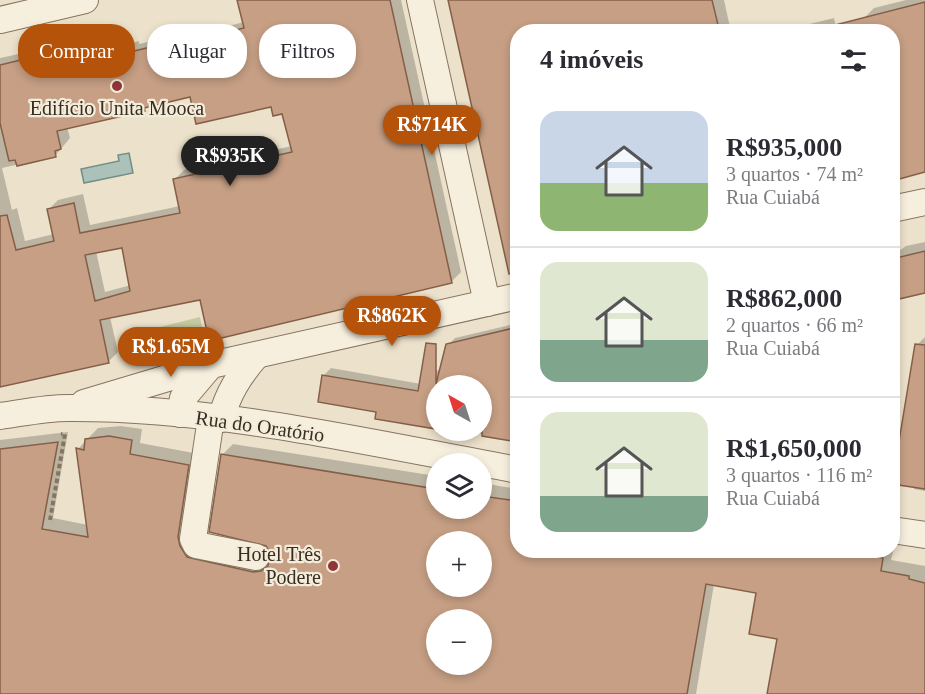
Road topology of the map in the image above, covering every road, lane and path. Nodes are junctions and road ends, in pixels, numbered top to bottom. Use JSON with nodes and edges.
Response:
{"nodes":[{"id":1,"x":86,"y":0,"type":"edge"},
{"id":2,"x":420,"y":0,"type":"edge"},
{"id":3,"x":0,"y":20,"type":"edge"},
{"id":4,"x":925,"y":202,"type":"edge"},
{"id":5,"x":900,"y":207,"type":"edge"},
{"id":6,"x":510,"y":298,"type":"edge"},
{"id":7,"x":487,"y":303,"type":"junction"},
{"id":8,"x":256,"y":357,"type":"junction"},
{"id":9,"x":211,"y":365,"type":"junction"},
{"id":10,"x":56,"y":409,"type":"junction"},
{"id":11,"x":180,"y":414,"type":"junction"},
{"id":12,"x":0,"y":416,"type":"edge"},
{"id":13,"x":216,"y":418,"type":"junction"},
{"id":14,"x":510,"y":469,"type":"edge"},
{"id":15,"x":50,"y":520,"type":"dead end"},
{"id":16,"x":900,"y":531,"type":"edge"},
{"id":17,"x":925,"y":535,"type":"edge"},
{"id":18,"x":256,"y":557,"type":"dead end"}],
"edges":[{"from":1,"to":3,"type":"street"},
{"from":2,"to":7,"type":"street"},
{"from":4,"to":5,"type":"street"},
{"from":6,"to":7,"type":"street"},
{"from":7,"to":8,"type":"street"},
{"from":8,"to":9,"type":"street"},
{"from":8,"to":13,"type":"street"},
{"from":9,"to":10,"type":"street"},
{"from":9,"to":11,"type":"street"},
{"from":10,"to":11,"type":"street","name":"Rua do Oratório"},
{"from":10,"to":12,"type":"street","name":"Rua do Oratório"},
{"from":10,"to":15,"type":"path"},
{"from":11,"to":13,"type":"street","name":"Rua do Oratório"},
{"from":13,"to":14,"type":"street","name":"Rua do Oratório"},
{"from":13,"to":18,"type":"street"},
{"from":16,"to":17,"type":"street"}]}
